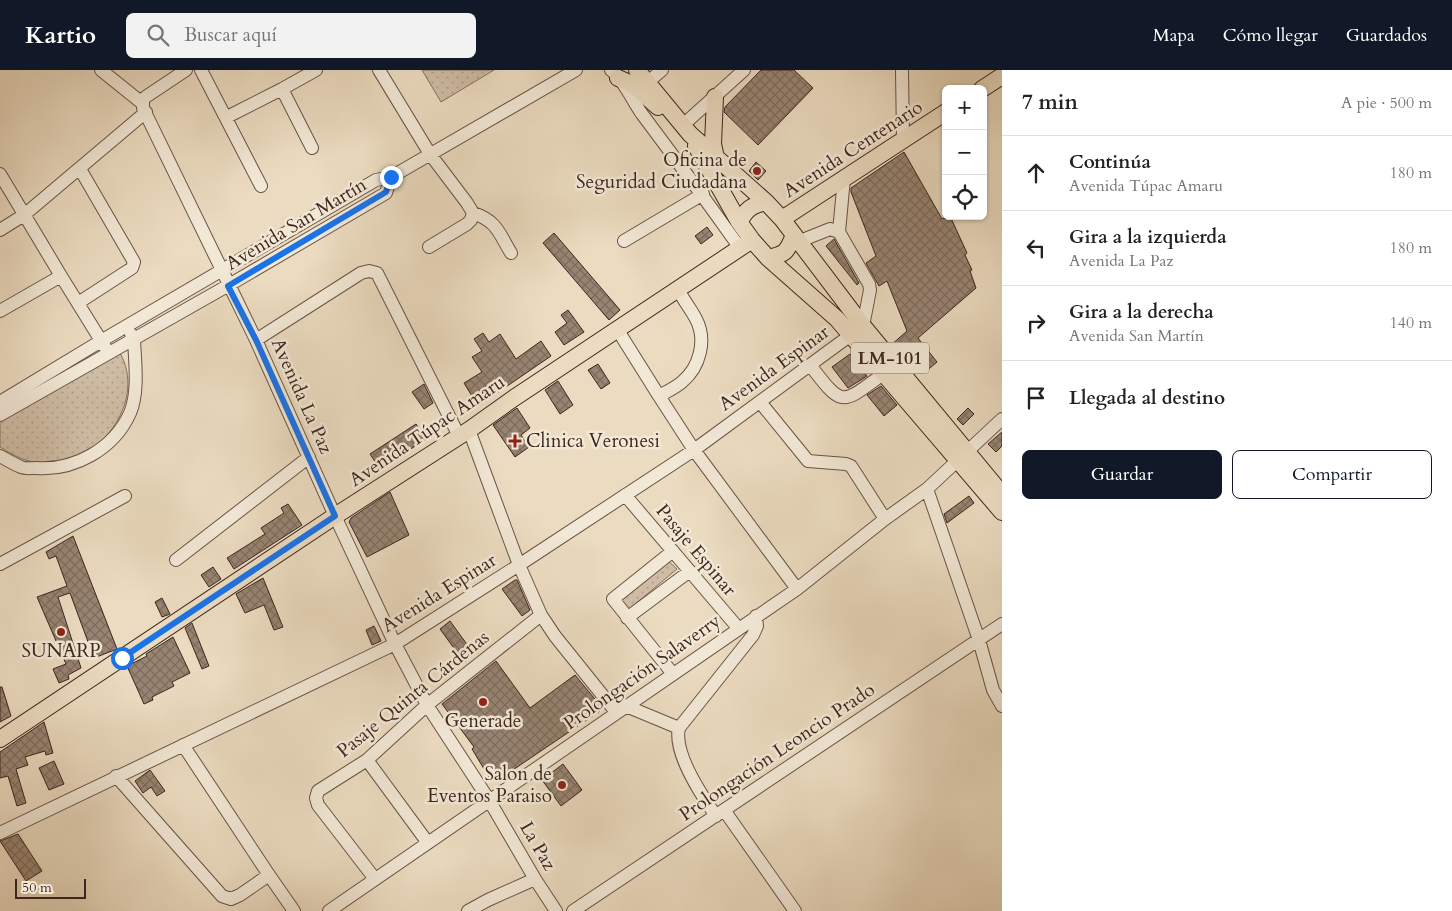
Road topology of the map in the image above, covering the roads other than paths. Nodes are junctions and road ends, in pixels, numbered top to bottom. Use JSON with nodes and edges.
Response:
{"nodes":[{"id":1,"x":101,"y":70,"type":"edge"},
{"id":2,"x":186,"y":70,"type":"edge"},
{"id":3,"x":202,"y":70,"type":"edge"},
{"id":4,"x":316,"y":70,"type":"edge"},
{"id":5,"x":379,"y":70,"type":"edge"},
{"id":6,"x":576,"y":70,"type":"edge"},
{"id":7,"x":662,"y":70,"type":"edge"},
{"id":8,"x":744,"y":70,"type":"edge"},
{"id":9,"x":902,"y":70,"type":"edge"},
{"id":10,"x":614,"y":74,"type":"edge"},
{"id":11,"x":643,"y":76,"type":"edge"},
{"id":12,"x":1002,"y":76,"type":"edge"},
{"id":13,"x":987,"y":86,"type":"edge"},
{"id":14,"x":282,"y":90,"type":"junction"},
{"id":15,"x":715,"y":96,"type":"junction"},
{"id":16,"x":144,"y":108,"type":"junction"},
{"id":17,"x":942,"y":115,"type":"edge"},
{"id":18,"x":227,"y":117,"type":"junction"},
{"id":19,"x":684,"y":127,"type":"junction"},
{"id":20,"x":903,"y":140,"type":"junction"},
{"id":21,"x":312,"y":148,"type":"dead end"},
{"id":22,"x":430,"y":154,"type":"junction"},
{"id":23,"x":716,"y":158,"type":"junction"},
{"id":24,"x":80,"y":169,"type":"junction"},
{"id":25,"x":0,"y":174,"type":"edge"},
{"id":26,"x":391,"y":177,"type":"junction"},
{"id":27,"x":844,"y":178,"type":"junction"},
{"id":28,"x":261,"y":186,"type":"dead end"},
{"id":29,"x":703,"y":194,"type":"junction"},
{"id":30,"x":766,"y":202,"type":"junction"},
{"id":31,"x":473,"y":213,"type":"junction"},
{"id":32,"x":24,"y":215,"type":"junction"},
{"id":33,"x":782,"y":219,"type":"junction"},
{"id":34,"x":739,"y":222,"type":"junction"},
{"id":35,"x":0,"y":230,"type":"edge"},
{"id":36,"x":839,"y":232,"type":"junction"},
{"id":37,"x":797,"y":238,"type":"junction"},
{"id":38,"x":624,"y":241,"type":"dead end"},
{"id":39,"x":746,"y":244,"type":"junction"},
{"id":40,"x":429,"y":247,"type":"dead end"},
{"id":41,"x":511,"y":253,"type":"dead end"},
{"id":42,"x":768,"y":258,"type":"junction"},
{"id":43,"x":221,"y":270,"type":"junction"},
{"id":44,"x":60,"y":276,"type":"junction"},
{"id":45,"x":228,"y":286,"type":"junction"},
{"id":46,"x":678,"y":289,"type":"junction"},
{"id":47,"x":78,"y":303,"type":"junction"},
{"id":48,"x":0,"y":311,"type":"edge"},
{"id":49,"x":127,"y":327,"type":"junction"},
{"id":50,"x":617,"y":329,"type":"junction"},
{"id":51,"x":857,"y":330,"type":"junction"},
{"id":52,"x":134,"y":340,"type":"junction"},
{"id":53,"x":256,"y":340,"type":"junction"},
{"id":54,"x":101,"y":341,"type":"junction"},
{"id":55,"x":109,"y":353,"type":"junction"},
{"id":56,"x":810,"y":365,"type":"junction"},
{"id":57,"x":883,"y":374,"type":"junction"},
{"id":58,"x":658,"y":396,"type":"junction"},
{"id":59,"x":0,"y":402,"type":"edge"},
{"id":60,"x":760,"y":402,"type":"junction"},
{"id":61,"x":0,"y":415,"type":"edge"},
{"id":62,"x":1002,"y":419,"type":"edge"},
{"id":63,"x":464,"y":433,"type":"junction"},
{"id":64,"x":694,"y":450,"type":"junction"},
{"id":65,"x":0,"y":456,"type":"edge"},
{"id":66,"x":962,"y":456,"type":"junction"},
{"id":67,"x":309,"y":457,"type":"junction"},
{"id":68,"x":927,"y":489,"type":"junction"},
{"id":69,"x":1002,"y":494,"type":"edge"},
{"id":70,"x":625,"y":495,"type":"junction"},
{"id":71,"x":125,"y":496,"type":"dead end"},
{"id":72,"x":1002,"y":512,"type":"edge"},
{"id":73,"x":335,"y":516,"type":"junction"},
{"id":74,"x":885,"y":520,"type":"junction"},
{"id":75,"x":673,"y":551,"type":"junction"},
{"id":76,"x":176,"y":560,"type":"dead end"},
{"id":77,"x":0,"y":564,"type":"edge"},
{"id":78,"x":519,"y":565,"type":"junction"},
{"id":79,"x":690,"y":571,"type":"junction"},
{"id":80,"x":797,"y":589,"type":"junction"},
{"id":81,"x":541,"y":615,"type":"junction"},
{"id":82,"x":756,"y":616,"type":"junction"},
{"id":83,"x":627,"y":618,"type":"junction"},
{"id":84,"x":1002,"y":624,"type":"edge"},
{"id":85,"x":739,"y":628,"type":"junction"},
{"id":86,"x":1002,"y":634,"type":"edge"},
{"id":87,"x":395,"y":644,"type":"junction"},
{"id":88,"x":980,"y":644,"type":"junction"},
{"id":89,"x":673,"y":674,"type":"junction"},
{"id":90,"x":427,"y":706,"type":"junction"},
{"id":91,"x":1002,"y":706,"type":"edge"},
{"id":92,"x":621,"y":709,"type":"junction"},
{"id":93,"x":679,"y":728,"type":"junction"},
{"id":94,"x":0,"y":739,"type":"edge"},
{"id":95,"x":183,"y":745,"type":"junction"},
{"id":96,"x":367,"y":760,"type":"junction"},
{"id":97,"x":116,"y":776,"type":"junction"},
{"id":98,"x":489,"y":800,"type":"junction"},
{"id":99,"x":723,"y":814,"type":"junction"},
{"id":100,"x":0,"y":833,"type":"edge"},
{"id":101,"x":428,"y":843,"type":"junction"},
{"id":102,"x":269,"y":875,"type":"junction"},
{"id":103,"x":375,"y":879,"type":"junction"},
{"id":104,"x":535,"y":879,"type":"junction"},
{"id":105,"x":294,"y":911,"type":"edge"},
{"id":106,"x":330,"y":911,"type":"edge"},
{"id":107,"x":468,"y":911,"type":"edge"},
{"id":108,"x":556,"y":911,"type":"edge"},
{"id":109,"x":573,"y":911,"type":"edge"},
{"id":110,"x":587,"y":911,"type":"edge"},
{"id":111,"x":795,"y":911,"type":"edge"}],
"edges":[{"from":1,"to":16,"type":"street"},
{"from":2,"to":16,"type":"street"},
{"from":3,"to":18,"type":"street"},
{"from":4,"to":14,"type":"street"},
{"from":5,"to":22,"type":"street"},
{"from":6,"to":22,"type":"street"},
{"from":7,"to":11,"type":"street"},
{"from":8,"to":15,"type":"street"},
{"from":9,"to":20,"type":"street"},
{"from":10,"to":19,"type":"main road"},
{"from":10,"to":29,"type":"street"},
{"from":11,"to":19,"type":"main road","number":"LM-101"},
{"from":12,"to":13,"type":"main road"},
{"from":14,"to":18,"type":"street"},
{"from":14,"to":21,"type":"street"},
{"from":15,"to":19,"type":"street"},
{"from":15,"to":23,"type":"main road"},
{"from":16,"to":24,"type":"street"},
{"from":16,"to":43,"type":"street","name":"Avenida La Paz"},
{"from":17,"to":20,"type":"main road","name":"Avenida Centenario"},
{"from":18,"to":28,"type":"street"},
{"from":19,"to":23,"type":"main road","number":"LM-101"},
{"from":19,"to":34,"type":"main road","number":"LM-101"},
{"from":20,"to":27,"type":"main road","name":"Avenida Centenario"},
{"from":22,"to":26,"type":"street"},
{"from":22,"to":31,"type":"street"},
{"from":23,"to":30,"type":"main road","number":"LM-101"},
{"from":24,"to":32,"type":"street"},
{"from":24,"to":47,"type":"street"},
{"from":25,"to":32,"type":"street"},
{"from":26,"to":43,"type":"street","name":"Avenida San Martín"},
{"from":26,"to":45,"type":"street","name":"Avenida San Martín"},
{"from":27,"to":33,"type":"main road","name":"Avenida Centenario"},
{"from":27,"to":36,"type":"street"},
{"from":29,"to":38,"type":"street"},
{"from":29,"to":39,"type":"street"},
{"from":30,"to":33,"type":"main road","number":"LM-101"},
{"from":30,"to":34,"type":"main road"},
{"from":31,"to":40,"type":"street"},
{"from":31,"to":41,"type":"street"},
{"from":32,"to":35,"type":"street"},
{"from":32,"to":44,"type":"street"},
{"from":33,"to":37,"type":"main road","number":"LM-101"},
{"from":34,"to":39,"type":"main road","number":"LM-101"},
{"from":36,"to":37,"type":"street"},
{"from":36,"to":51,"type":"street"},
{"from":37,"to":42,"type":"main road"},
{"from":37,"to":51,"type":"main road","number":"LM-101"},
{"from":39,"to":42,"type":"main road","number":"LM-101"},
{"from":39,"to":46,"type":"main road","name":"Avenida Túpac Amaru"},
{"from":42,"to":51,"type":"main road","number":"LM-101"},
{"from":43,"to":45,"type":"street","name":"Avenida La Paz"},
{"from":43,"to":49,"type":"street","name":"Avenida San Martín"},
{"from":44,"to":47,"type":"street"},
{"from":44,"to":48,"type":"street"},
{"from":45,"to":52,"type":"street","name":"Avenida San Martín"},
{"from":45,"to":53,"type":"street","name":"Avenida La Paz"},
{"from":46,"to":50,"type":"main road","name":"Avenida Túpac Amaru"},
{"from":46,"to":58,"type":"street"},
{"from":47,"to":54,"type":"street"},
{"from":49,"to":52,"type":"street"},
{"from":49,"to":54,"type":"street","name":"Avenida San Martín"},
{"from":50,"to":58,"type":"street"},
{"from":50,"to":63,"type":"main road","name":"Avenida Túpac Amaru"},
{"from":51,"to":56,"type":"street","name":"Avenida Espinar"},
{"from":51,"to":57,"type":"main road","number":"LM-101"},
{"from":51,"to":66,"type":"main road","number":"LM-101"},
{"from":52,"to":55,"type":"street","name":"Avenida San Martín"},
{"from":52,"to":65,"type":"street"},
{"from":53,"to":63,"type":"street"},
{"from":53,"to":67,"type":"street","name":"Avenida La Paz"},
{"from":54,"to":55,"type":"street"},
{"from":54,"to":59,"type":"street","name":"Avenida San Martín"},
{"from":55,"to":61,"type":"street","name":"Avenida San Martín"},
{"from":56,"to":57,"type":"street"},
{"from":56,"to":60,"type":"street","name":"Avenida Espinar"},
{"from":57,"to":66,"type":"main road","number":"LM-101"},
{"from":58,"to":64,"type":"street"},
{"from":60,"to":64,"type":"street","name":"Avenida Espinar"},
{"from":60,"to":74,"type":"street"},
{"from":62,"to":66,"type":"street","name":"Prolongación Salaverry"},
{"from":63,"to":73,"type":"main road","name":"Avenida Túpac Amaru"},
{"from":63,"to":78,"type":"street"},
{"from":64,"to":70,"type":"street","name":"Avenida Espinar"},
{"from":64,"to":80,"type":"street"},
{"from":66,"to":68,"type":"street","name":"Prolongación Salaverry"},
{"from":66,"to":69,"type":"main road","number":"LM-101"},
{"from":66,"to":72,"type":"main road","number":"LM-101"},
{"from":67,"to":73,"type":"street","name":"Avenida La Paz"},
{"from":67,"to":76,"type":"street"},
{"from":68,"to":74,"type":"street","name":"Prolongación Salaverry"},
{"from":68,"to":88,"type":"street"},
{"from":70,"to":75,"type":"street","name":"Pasaje Espinar"},
{"from":70,"to":78,"type":"street","name":"Avenida Espinar"},
{"from":71,"to":77,"type":"street"},
{"from":73,"to":87,"type":"street","name":"Avenida La Paz"},
{"from":73,"to":94,"type":"main road","name":"Avenida Túpac Amaru"},
{"from":74,"to":80,"type":"street","name":"Prolongación Salaverry"},
{"from":75,"to":79,"type":"street","name":"Pasaje Espinar"},
{"from":75,"to":83,"type":"street"},
{"from":78,"to":81,"type":"street"},
{"from":78,"to":87,"type":"street","name":"Avenida Espinar"},
{"from":79,"to":83,"type":"street"},
{"from":79,"to":85,"type":"street","name":"Pasaje Espinar"},
{"from":80,"to":82,"type":"street","name":"Prolongación Salaverry"},
{"from":81,"to":90,"type":"street","name":"Pasaje Quinta Cárdenas"},
{"from":81,"to":92,"type":"street"},
{"from":82,"to":85,"type":"street","name":"Prolongación Salaverry"},
{"from":82,"to":93,"type":"street"},
{"from":83,"to":89,"type":"street"},
{"from":84,"to":88,"type":"street","name":"Prolongación Leoncio Prado"},
{"from":85,"to":89,"type":"street","name":"Prolongación Salaverry"},
{"from":86,"to":88,"type":"street","name":"Prolongación Leoncio Prado"},
{"from":87,"to":90,"type":"street","name":"Avenida La Paz"},
{"from":87,"to":95,"type":"street","name":"Avenida Espinar"},
{"from":88,"to":91,"type":"street"},
{"from":88,"to":99,"type":"street","name":"Prolongación Leoncio Prado"},
{"from":89,"to":92,"type":"street","name":"Prolongación Salaverry"},
{"from":90,"to":96,"type":"street","name":"Pasaje Quinta Cárdenas"},
{"from":90,"to":98,"type":"street","name":"Avenida La Paz"},
{"from":92,"to":93,"type":"street"},
{"from":92,"to":98,"type":"street","name":"Prolongación Salaverry"},
{"from":93,"to":99,"type":"street"},
{"from":95,"to":97,"type":"street","name":"Avenida Espinar"},
{"from":95,"to":102,"type":"street"},
{"from":96,"to":101,"type":"street"},
{"from":96,"to":103,"type":"street","name":"Pasaje Quinta Cárdenas"},
{"from":97,"to":100,"type":"street","name":"Avenida Espinar"},
{"from":97,"to":102,"type":"street"},
{"from":98,"to":101,"type":"street","name":"Prolongación Salaverry"},
{"from":98,"to":104,"type":"street","name":"La Paz"},
{"from":99,"to":109,"type":"street","name":"Prolongación Leoncio Prado"},
{"from":99,"to":110,"type":"street","name":"Prolongación Leoncio Prado"},
{"from":99,"to":111,"type":"street"},
{"from":101,"to":103,"type":"street","name":"Prolongación Salaverry"},
{"from":102,"to":105,"type":"street"},
{"from":103,"to":106,"type":"street","name":"Prolongación Salaverry"},
{"from":104,"to":107,"type":"street"},
{"from":104,"to":108,"type":"street","name":"La Paz"}]}
